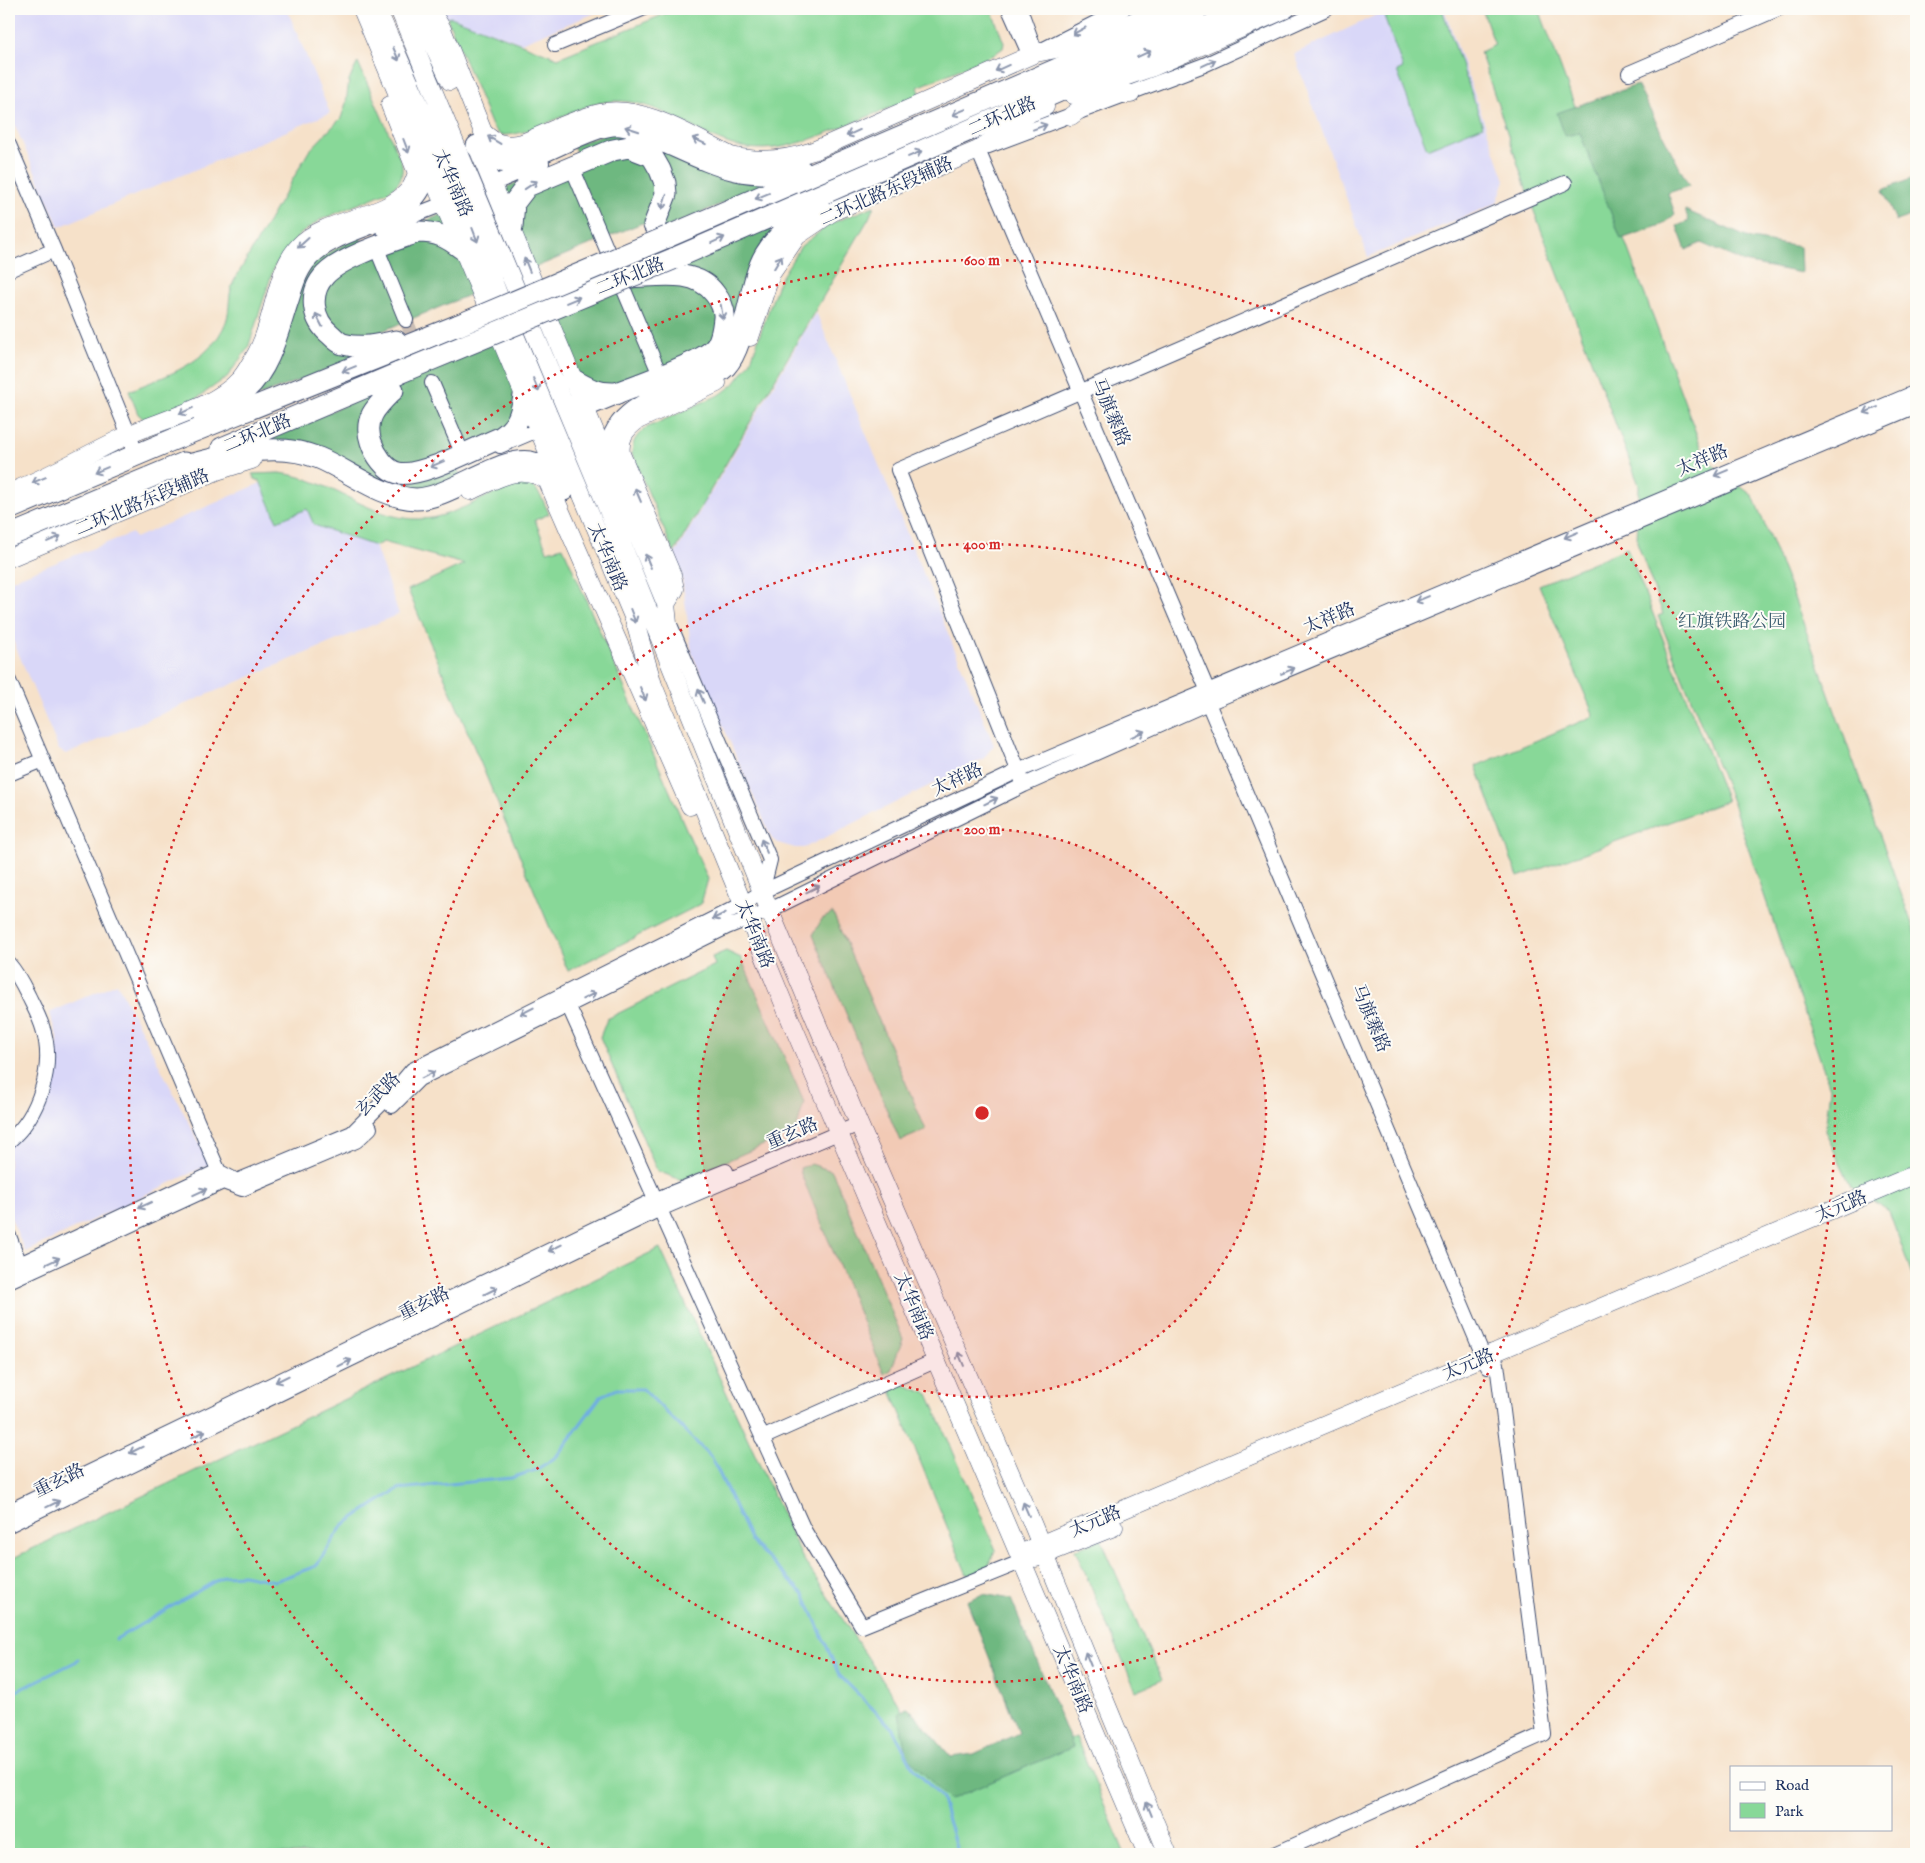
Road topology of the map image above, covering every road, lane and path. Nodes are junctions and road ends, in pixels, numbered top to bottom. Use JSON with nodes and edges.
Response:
{"nodes":[{"id":1,"x":399,"y":9,"type":"edge"},
{"id":2,"x":417,"y":9,"type":"edge"},
{"id":3,"x":430,"y":9,"type":"edge"},
{"id":4,"x":642,"y":9,"type":"edge"},
{"id":5,"x":1009,"y":9,"type":"edge"},
{"id":6,"x":1020,"y":9,"type":"edge"},
{"id":7,"x":1123,"y":9,"type":"edge"},
{"id":8,"x":1162,"y":9,"type":"edge"},
{"id":9,"x":1197,"y":9,"type":"edge"},
{"id":10,"x":1248,"y":9,"type":"edge"},
{"id":11,"x":1286,"y":9,"type":"edge"},
{"id":12,"x":1326,"y":9,"type":"edge"},
{"id":13,"x":1778,"y":9,"type":"edge"},
{"id":14,"x":368,"y":12,"type":"edge"},
{"id":15,"x":1145,"y":32,"type":"junction"},
{"id":16,"x":555,"y":44,"type":"dead end"},
{"id":17,"x":1081,"y":44,"type":"junction"},
{"id":18,"x":1033,"y":55,"type":"junction"},
{"id":19,"x":1629,"y":73,"type":"dead end"},
{"id":20,"x":1038,"y":78,"type":"junction"},
{"id":21,"x":1120,"y":78,"type":"junction"},
{"id":22,"x":1075,"y":94,"type":"junction"},
{"id":23,"x":1100,"y":94,"type":"junction"},
{"id":24,"x":1131,"y":94,"type":"junction"},
{"id":25,"x":1048,"y":96,"type":"junction"},
{"id":26,"x":1030,"y":113,"type":"junction"},
{"id":27,"x":1071,"y":116,"type":"junction"},
{"id":28,"x":9,"y":145,"type":"edge"},
{"id":29,"x":477,"y":146,"type":"junction"},
{"id":30,"x":564,"y":150,"type":"junction"},
{"id":31,"x":978,"y":150,"type":"junction"},
{"id":32,"x":426,"y":161,"type":"junction"},
{"id":33,"x":829,"y":167,"type":"junction"},
{"id":34,"x":499,"y":181,"type":"dead end"},
{"id":35,"x":848,"y":182,"type":"junction"},
{"id":36,"x":1564,"y":183,"type":"dead end"},
{"id":37,"x":438,"y":206,"type":"dead end"},
{"id":38,"x":512,"y":226,"type":"junction"},
{"id":39,"x":660,"y":231,"type":"junction"},
{"id":40,"x":369,"y":232,"type":"junction"},
{"id":41,"x":461,"y":248,"type":"junction"},
{"id":42,"x":54,"y":250,"type":"junction"},
{"id":43,"x":674,"y":268,"type":"junction"},
{"id":44,"x":9,"y":270,"type":"edge"},
{"id":45,"x":406,"y":320,"type":"tunnel mouth"},
{"id":46,"x":459,"y":325,"type":"junction"},
{"id":47,"x":572,"y":380,"type":"junction"},
{"id":48,"x":396,"y":382,"type":"junction"},
{"id":49,"x":432,"y":383,"type":"tunnel mouth"},
{"id":50,"x":665,"y":387,"type":"junction"},
{"id":51,"x":1082,"y":392,"type":"junction"},
{"id":52,"x":1916,"y":392,"type":"edge"},
{"id":53,"x":524,"y":396,"type":"junction"},
{"id":54,"x":1916,"y":406,"type":"edge"},
{"id":55,"x":590,"y":408,"type":"dead end"},
{"id":56,"x":533,"y":432,"type":"dead end"},
{"id":57,"x":128,"y":435,"type":"junction"},
{"id":58,"x":142,"y":453,"type":"junction"},
{"id":59,"x":463,"y":456,"type":"junction"},
{"id":60,"x":606,"y":462,"type":"junction"},
{"id":61,"x":163,"y":472,"type":"junction"},
{"id":62,"x":474,"y":482,"type":"junction"},
{"id":63,"x":564,"y":490,"type":"junction"},
{"id":64,"x":9,"y":493,"type":"edge"},
{"id":65,"x":9,"y":509,"type":"edge"},
{"id":66,"x":101,"y":519,"type":"junction"},
{"id":67,"x":9,"y":536,"type":"edge"},
{"id":68,"x":9,"y":558,"type":"edge"},
{"id":69,"x":667,"y":611,"type":"junction"},
{"id":70,"x":674,"y":676,"type":"junction"},
{"id":71,"x":9,"y":681,"type":"edge"},
{"id":72,"x":654,"y":685,"type":"junction"},
{"id":73,"x":1210,"y":698,"type":"junction"},
{"id":74,"x":43,"y":760,"type":"junction"},
{"id":75,"x":1018,"y":771,"type":"junction"},
{"id":76,"x":9,"y":774,"type":"edge"},
{"id":77,"x":1024,"y":785,"type":"junction"},
{"id":78,"x":762,"y":892,"type":"junction"},
{"id":79,"x":770,"y":910,"type":"junction"},
{"id":80,"x":746,"y":911,"type":"junction"},
{"id":81,"x":9,"y":964,"type":"edge"},
{"id":82,"x":565,"y":1000,"type":"junction"},
{"id":83,"x":857,"y":1120,"type":"junction"},
{"id":84,"x":837,"y":1130,"type":"junction"},
{"id":85,"x":9,"y":1142,"type":"edge"},
{"id":86,"x":1916,"y":1174,"type":"edge"},
{"id":87,"x":220,"y":1176,"type":"junction"},
{"id":88,"x":1916,"y":1185,"type":"edge"},
{"id":89,"x":656,"y":1205,"type":"junction"},
{"id":90,"x":9,"y":1236,"type":"edge"},
{"id":91,"x":14,"y":1267,"type":"edge"},
{"id":92,"x":9,"y":1281,"type":"edge"},
{"id":93,"x":937,"y":1360,"type":"junction"},
{"id":94,"x":1490,"y":1360,"type":"junction"},
{"id":95,"x":762,"y":1438,"type":"junction"},
{"id":96,"x":9,"y":1511,"type":"edge"},
{"id":97,"x":9,"y":1526,"type":"edge"},
{"id":98,"x":1043,"y":1550,"type":"junction"},
{"id":99,"x":1021,"y":1557,"type":"junction"},
{"id":100,"x":1147,"y":1854,"type":"edge"},
{"id":101,"x":1168,"y":1854,"type":"edge"},
{"id":102,"x":1275,"y":1854,"type":"edge"}],
"edges":[{"from":1,"to":70,"type":"main road","name":"太华南路"},
{"from":2,"to":29,"type":"main road"},
{"from":30,"to":3,"type":"main road","one_way":true},
{"from":4,"to":16,"type":"street"},
{"from":5,"to":18,"type":"street"},
{"from":6,"to":18,"type":"street"},
{"from":7,"to":18,"type":"street","one_way":true},
{"from":8,"to":17,"type":"main road"},
{"from":9,"to":15,"type":"highway","name":"二环北路"},
{"from":25,"to":10,"type":"highway","name":"二环北路","one_way":true},
{"from":11,"to":21,"type":"main road","name":"二环北路东段辅路"},
{"from":24,"to":12,"type":"street","one_way":true},
{"from":13,"to":19,"type":"street"},
{"from":14,"to":32,"type":"main road"},
{"from":14,"to":40,"type":"main road","one_way":true},
{"from":14,"to":72,"type":"main road","name":"太华南路","one_way":true},
{"from":15,"to":17,"type":"highway"},
{"from":15,"to":20,"type":"highway","name":"二环北路"},
{"from":17,"to":18,"type":"main road"},
{"from":17,"to":20,"type":"highway"},
{"from":18,"to":30,"type":"main road","one_way":true},
{"from":20,"to":33,"type":"highway","name":"二环北路","one_way":true},
{"from":21,"to":22,"type":"main road","name":"二环北路东段辅路"},
{"from":21,"to":23,"type":"main road"},
{"from":22,"to":23,"type":"main road"},
{"from":22,"to":25,"type":"highway"},
{"from":22,"to":26,"type":"main road","name":"二环北路东段辅路"},
{"from":23,"to":24,"type":"main road"},
{"from":23,"to":27,"type":"main road"},
{"from":24,"to":27,"type":"street"},
{"from":25,"to":26,"type":"highway"},
{"from":35,"to":25,"type":"highway","name":"二环北路","one_way":true},
{"from":26,"to":31,"type":"main road","name":"二环北路东段辅路"},
{"from":31,"to":27,"type":"street","one_way":true},
{"from":28,"to":42,"type":"street"},
{"from":33,"to":29,"type":"highway","one_way":true},
{"from":29,"to":38,"type":"main road"},
{"from":30,"to":34,"type":"street"},
{"from":30,"to":50,"type":"street"},
{"from":50,"to":31,"type":"main road","name":"二环北路东段辅路","one_way":true},
{"from":31,"to":51,"type":"street","name":"马旗寨路"},
{"from":32,"to":41,"type":"main road"},
{"from":32,"to":58,"type":"highway"},
{"from":33,"to":39,"type":"highway","name":"二环北路","one_way":true},
{"from":43,"to":35,"type":"highway","name":"二环北路","one_way":true},
{"from":35,"to":60,"type":"highway"},
{"from":36,"to":51,"type":"street"},
{"from":37,"to":40,"type":"street"},
{"from":38,"to":39,"type":"highway","one_way":true},
{"from":47,"to":38,"type":"main road","one_way":true},
{"from":39,"to":46,"type":"highway","name":"二环北路","bridge":true},
{"from":40,"to":45,"type":"street"},
{"from":40,"to":57,"type":"main road","one_way":true},
{"from":46,"to":41,"type":"highway","one_way":true},
{"from":41,"to":53,"type":"main road"},
{"from":42,"to":44,"type":"street"},
{"from":42,"to":57,"type":"street"},
{"from":43,"to":47,"type":"highway","one_way":true},
{"from":48,"to":43,"type":"highway","name":"二环北路","one_way":true,"bridge":true},
{"from":46,"to":58,"type":"highway","name":"二环北路","one_way":true},
{"from":47,"to":60,"type":"main road"},
{"from":53,"to":48,"type":"highway","one_way":true},
{"from":48,"to":61,"type":"highway","name":"二环北路"},
{"from":49,"to":59,"type":"street"},
{"from":50,"to":55,"type":"street"},
{"from":69,"to":50,"type":"main road","name":"二环北路东段辅路","one_way":true},
{"from":51,"to":73,"type":"street","name":"马旗寨路"},
{"from":51,"to":75,"type":"street"},
{"from":52,"to":73,"type":"street","name":"太祥路","one_way":true},
{"from":53,"to":63,"type":"main road"},
{"from":73,"to":54,"type":"street","name":"太祥路","one_way":true},
{"from":56,"to":59,"type":"street"},
{"from":57,"to":58,"type":"street"},
{"from":57,"to":64,"type":"main road","one_way":true},
{"from":58,"to":65,"type":"highway","name":"二环北路","one_way":true},
{"from":59,"to":62,"type":"street"},
{"from":69,"to":60,"type":"main road","one_way":true},
{"from":61,"to":63,"type":"highway"},
{"from":61,"to":66,"type":"highway"},
{"from":61,"to":67,"type":"highway","name":"二环北路"},
{"from":62,"to":66,"type":"main road","name":"二环北路东段辅路"},
{"from":62,"to":80,"type":"main road","name":"二环北路东段辅路","one_way":true},
{"from":63,"to":72,"type":"main road"},
{"from":68,"to":66,"type":"main road","name":"二环北路东段辅路","one_way":true},
{"from":69,"to":70,"type":"main road"},
{"from":78,"to":69,"type":"street","one_way":true},
{"from":70,"to":78,"type":"main road","name":"太华南路"},
{"from":71,"to":74,"type":"street"},
{"from":72,"to":80,"type":"main road","name":"太华南路"},
{"from":73,"to":75,"type":"street","name":"太祥路"},
{"from":77,"to":73,"type":"street","name":"太祥路","one_way":true},
{"from":73,"to":94,"type":"street","name":"马旗寨路"},
{"from":74,"to":76,"type":"street"},
{"from":74,"to":87,"type":"street"},
{"from":75,"to":77,"type":"street"},
{"from":75,"to":78,"type":"street","name":"太祥路"},
{"from":79,"to":77,"type":"street","name":"太祥路","one_way":true},
{"from":78,"to":79,"type":"main road","name":"太华南路"},
{"from":78,"to":80,"type":"street","name":"玄武路"},
{"from":79,"to":80,"type":"street","name":"玄武路"},
{"from":79,"to":83,"type":"main road","name":"太华南路"},
{"from":80,"to":82,"type":"street","name":"玄武路"},
{"from":80,"to":84,"type":"main road","name":"太华南路"},
{"from":81,"to":85,"type":"street"},
{"from":82,"to":87,"type":"street","name":"玄武路"},
{"from":82,"to":89,"type":"street"},
{"from":83,"to":84,"type":"street","name":"重玄路"},
{"from":98,"to":83,"type":"main road","name":"太华南路","one_way":true},
{"from":84,"to":89,"type":"street","name":"重玄路"},
{"from":84,"to":93,"type":"main road","name":"太华南路"},
{"from":86,"to":94,"type":"main road","name":"太元路"},
{"from":87,"to":91,"type":"street","one_way":true},
{"from":92,"to":87,"type":"street","one_way":true},
{"from":88,"to":94,"type":"main road","name":"太元路"},
{"from":89,"to":95,"type":"street"},
{"from":89,"to":96,"type":"street","name":"重玄路","one_way":true},
{"from":97,"to":89,"type":"street","name":"重玄路","one_way":true},
{"from":90,"to":91,"type":"street"},
{"from":93,"to":95,"type":"street"},
{"from":93,"to":99,"type":"main road","name":"太华南路"},
{"from":94,"to":98,"type":"main road","name":"太元路"},
{"from":94,"to":102,"type":"street","name":"马旗寨路"},
{"from":95,"to":99,"type":"street"},
{"from":98,"to":99,"type":"main road","name":"太元路"},
{"from":101,"to":98,"type":"main road","name":"太华南路","one_way":true},
{"from":99,"to":100,"type":"main road","name":"太华南路"}]}
